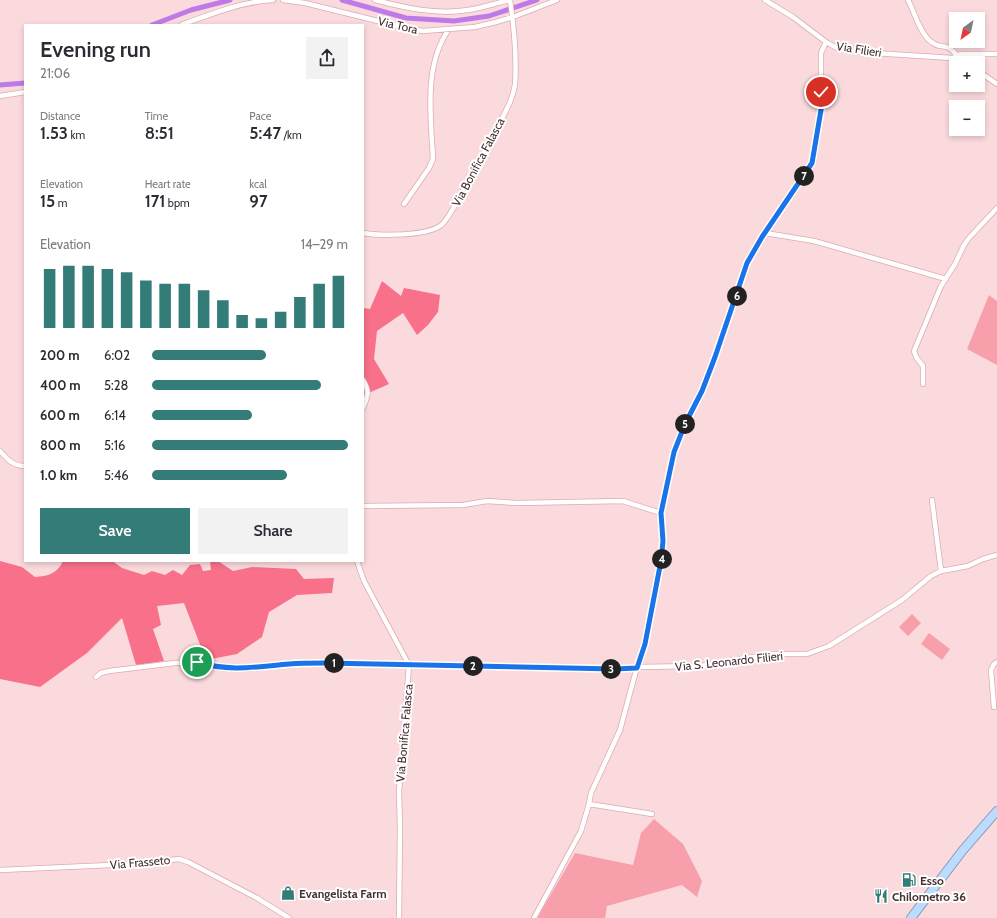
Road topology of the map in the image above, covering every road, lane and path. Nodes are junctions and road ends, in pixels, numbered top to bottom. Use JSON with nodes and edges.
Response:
{"nodes":[{"id":1,"x":273,"y":0,"type":"edge"},
{"id":2,"x":283,"y":0,"type":"edge"},
{"id":3,"x":375,"y":0,"type":"edge"},
{"id":4,"x":557,"y":0,"type":"edge"},
{"id":5,"x":765,"y":0,"type":"edge"},
{"id":6,"x":908,"y":0,"type":"edge"},
{"id":7,"x":305,"y":1,"type":"edge"},
{"id":8,"x":512,"y":15,"type":"junction"},
{"id":9,"x":184,"y":24,"type":"edge"},
{"id":10,"x":449,"y":30,"type":"junction"},
{"id":11,"x":826,"y":42,"type":"junction"},
{"id":12,"x":997,"y":54,"type":"edge"},
{"id":13,"x":954,"y":56,"type":"edge"},
{"id":14,"x":957,"y":56,"type":"edge"},
{"id":15,"x":949,"y":58,"type":"edge"},
{"id":16,"x":985,"y":76,"type":"edge"},
{"id":17,"x":997,"y":84,"type":"edge"},
{"id":18,"x":24,"y":92,"type":"edge"},
{"id":19,"x":0,"y":96,"type":"edge"},
{"id":20,"x":404,"y":204,"type":"dead end"},
{"id":21,"x":997,"y":208,"type":"edge"},
{"id":22,"x":364,"y":232,"type":"edge"},
{"id":23,"x":765,"y":233,"type":"junction"},
{"id":24,"x":946,"y":279,"type":"junction"},
{"id":25,"x":364,"y":382,"type":"edge"},
{"id":26,"x":923,"y":384,"type":"dead end"},
{"id":27,"x":364,"y":406,"type":"edge"},
{"id":28,"x":0,"y":450,"type":"edge"},
{"id":29,"x":24,"y":466,"type":"edge"},
{"id":30,"x":932,"y":500,"type":"dead end"},
{"id":31,"x":364,"y":506,"type":"edge"},
{"id":32,"x":661,"y":513,"type":"junction"},
{"id":33,"x":997,"y":555,"type":"edge"},
{"id":34,"x":358,"y":562,"type":"edge"},
{"id":35,"x":941,"y":571,"type":"junction"},
{"id":36,"x":997,"y":662,"type":"edge"},
{"id":37,"x":409,"y":665,"type":"junction"},
{"id":38,"x":637,"y":668,"type":"junction"},
{"id":39,"x":96,"y":677,"type":"dead end"},
{"id":40,"x":994,"y":707,"type":"dead end"},
{"id":41,"x":589,"y":804,"type":"junction"},
{"id":42,"x":997,"y":810,"type":"edge"},
{"id":43,"x":652,"y":814,"type":"dead end"},
{"id":44,"x":0,"y":870,"type":"edge"},
{"id":45,"x":289,"y":918,"type":"edge"},
{"id":46,"x":399,"y":918,"type":"edge"},
{"id":47,"x":534,"y":918,"type":"edge"},
{"id":48,"x":911,"y":918,"type":"edge"}],
"edges":[{"from":1,"to":9,"type":"street"},
{"from":2,"to":7,"type":"street","name":"Via Tora"},
{"from":3,"to":8,"type":"street","name":"Via Bonifica Falasca"},
{"from":4,"to":8,"type":"street"},
{"from":5,"to":11,"type":"street","name":"Via Filieri"},
{"from":6,"to":13,"type":"street"},
{"from":7,"to":10,"type":"street","name":"Via Tora"},
{"from":8,"to":10,"type":"street","name":"Via Tora"},
{"from":8,"to":22,"type":"street","name":"Via Bonifica Falasca"},
{"from":10,"to":20,"type":"street"},
{"from":11,"to":15,"type":"street","name":"Via Filieri"},
{"from":11,"to":23,"type":"street"},
{"from":12,"to":14,"type":"street"},
{"from":16,"to":17,"type":"street"},
{"from":18,"to":19,"type":"street"},
{"from":21,"to":24,"type":"street"},
{"from":23,"to":24,"type":"street"},
{"from":23,"to":32,"type":"street"},
{"from":24,"to":26,"type":"street"},
{"from":25,"to":27,"type":"street"},
{"from":28,"to":29,"type":"street"},
{"from":30,"to":35,"type":"street"},
{"from":31,"to":32,"type":"street"},
{"from":32,"to":38,"type":"street"},
{"from":33,"to":35,"type":"street"},
{"from":34,"to":37,"type":"street"},
{"from":35,"to":38,"type":"street","name":"Via S. Leonardo Filieri"},
{"from":36,"to":40,"type":"street"},
{"from":37,"to":38,"type":"street","name":"Via S. Leonardo Filieri"},
{"from":37,"to":39,"type":"street","name":"Via S. Leonardo Filieri"},
{"from":37,"to":46,"type":"street","name":"Via Bonifica Falasca"},
{"from":38,"to":41,"type":"street"},
{"from":41,"to":43,"type":"street"},
{"from":41,"to":47,"type":"street"},
{"from":42,"to":48,"type":"highway"},
{"from":44,"to":45,"type":"street","name":"Via Frasseto"}]}
